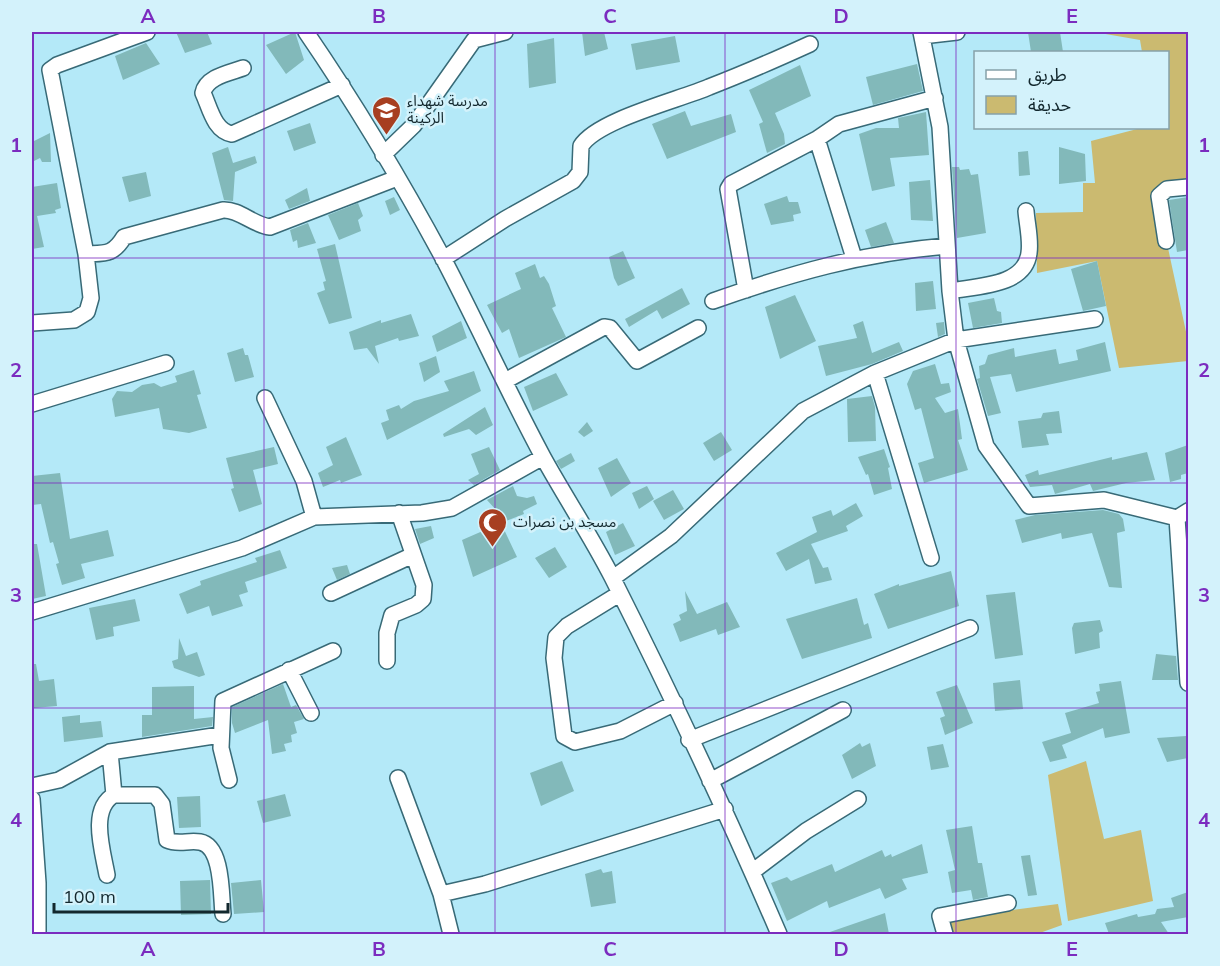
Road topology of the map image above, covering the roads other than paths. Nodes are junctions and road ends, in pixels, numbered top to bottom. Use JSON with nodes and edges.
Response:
{"nodes":[{"id":1,"x":147,"y":32,"type":"edge"},
{"id":2,"x":306,"y":32,"type":"edge"},
{"id":3,"x":506,"y":32,"type":"edge"},
{"id":4,"x":957,"y":32,"type":"edge"},
{"id":5,"x":922,"y":34,"type":"edge"},
{"id":6,"x":473,"y":36,"type":"edge"},
{"id":7,"x":810,"y":44,"type":"dead end"},
{"id":8,"x":243,"y":68,"type":"dead end"},
{"id":9,"x":342,"y":85,"type":"junction"},
{"id":10,"x":935,"y":98,"type":"junction"},
{"id":11,"x":817,"y":139,"type":"junction"},
{"id":12,"x":383,"y":155,"type":"junction"},
{"id":13,"x":397,"y":178,"type":"junction"},
{"id":14,"x":1188,"y":187,"type":"edge"},
{"id":15,"x":1026,"y":211,"type":"dead end"},
{"id":16,"x":1166,"y":241,"type":"dead end"},
{"id":17,"x":947,"y":246,"type":"junction"},
{"id":18,"x":86,"y":254,"type":"junction"},
{"id":19,"x":854,"y":258,"type":"junction"},
{"id":20,"x":443,"y":259,"type":"junction"},
{"id":21,"x":746,"y":290,"type":"junction"},
{"id":22,"x":950,"y":291,"type":"junction"},
{"id":23,"x":713,"y":301,"type":"dead end"},
{"id":24,"x":1095,"y":319,"type":"dead end"},
{"id":25,"x":32,"y":323,"type":"edge"},
{"id":26,"x":698,"y":328,"type":"dead end"},
{"id":27,"x":956,"y":340,"type":"junction"},
{"id":28,"x":166,"y":363,"type":"dead end"},
{"id":29,"x":875,"y":373,"type":"junction"},
{"id":30,"x":505,"y":381,"type":"junction"},
{"id":31,"x":265,"y":398,"type":"dead end"},
{"id":32,"x":32,"y":404,"type":"edge"},
{"id":33,"x":543,"y":457,"type":"junction"},
{"id":34,"x":399,"y":513,"type":"junction"},
{"id":35,"x":1183,"y":514,"type":"edge"},
{"id":36,"x":314,"y":517,"type":"junction"},
{"id":37,"x":413,"y":555,"type":"junction"},
{"id":38,"x":931,"y":558,"type":"dead end"},
{"id":39,"x":613,"y":578,"type":"junction"},
{"id":40,"x":331,"y":593,"type":"dead end"},
{"id":41,"x":619,"y":594,"type":"junction"},
{"id":42,"x":32,"y":612,"type":"edge"},
{"id":43,"x":970,"y":628,"type":"dead end"},
{"id":44,"x":333,"y":651,"type":"dead end"},
{"id":45,"x":387,"y":661,"type":"dead end"},
{"id":46,"x":289,"y":669,"type":"junction"},
{"id":47,"x":1188,"y":683,"type":"edge"},
{"id":48,"x":675,"y":703,"type":"junction"},
{"id":49,"x":843,"y":710,"type":"dead end"},
{"id":50,"x":311,"y":713,"type":"dead end"},
{"id":51,"x":220,"y":735,"type":"junction"},
{"id":52,"x":689,"y":740,"type":"junction"},
{"id":53,"x":110,"y":752,"type":"junction"},
{"id":54,"x":398,"y":778,"type":"dead end"},
{"id":55,"x":229,"y":780,"type":"dead end"},
{"id":56,"x":710,"y":781,"type":"junction"},
{"id":57,"x":32,"y":786,"type":"edge"},
{"id":58,"x":114,"y":795,"type":"junction"},
{"id":59,"x":858,"y":799,"type":"dead end"},
{"id":60,"x":32,"y":802,"type":"edge"},
{"id":61,"x":725,"y":809,"type":"junction"},
{"id":62,"x":752,"y":872,"type":"junction"},
{"id":63,"x":107,"y":875,"type":"dead end"},
{"id":64,"x":441,"y":894,"type":"junction"},
{"id":65,"x":1008,"y":903,"type":"dead end"},
{"id":66,"x":223,"y":914,"type":"dead end"},
{"id":67,"x":38,"y":934,"type":"edge"},
{"id":68,"x":451,"y":934,"type":"edge"},
{"id":69,"x":779,"y":934,"type":"edge"},
{"id":70,"x":945,"y":934,"type":"edge"}],
"edges":[{"from":1,"to":18,"type":"street"},
{"from":2,"to":9,"type":"street"},
{"from":3,"to":6,"type":"street"},
{"from":4,"to":5,"type":"street"},
{"from":5,"to":10,"type":"street"},
{"from":6,"to":12,"type":"street"},
{"from":7,"to":20,"type":"street"},
{"from":8,"to":9,"type":"street"},
{"from":9,"to":12,"type":"street"},
{"from":10,"to":11,"type":"street"},
{"from":10,"to":17,"type":"street"},
{"from":11,"to":19,"type":"street"},
{"from":11,"to":21,"type":"street"},
{"from":12,"to":13,"type":"street"},
{"from":13,"to":18,"type":"street"},
{"from":13,"to":20,"type":"street"},
{"from":14,"to":16,"type":"street"},
{"from":15,"to":22,"type":"street"},
{"from":17,"to":19,"type":"street"},
{"from":17,"to":22,"type":"street"},
{"from":18,"to":25,"type":"street"},
{"from":19,"to":21,"type":"street"},
{"from":20,"to":30,"type":"street"},
{"from":21,"to":23,"type":"street"},
{"from":22,"to":27,"type":"street"},
{"from":24,"to":27,"type":"street"},
{"from":26,"to":30,"type":"street"},
{"from":27,"to":29,"type":"street"},
{"from":27,"to":35,"type":"street"},
{"from":28,"to":32,"type":"street"},
{"from":29,"to":38,"type":"street"},
{"from":29,"to":39,"type":"street"},
{"from":30,"to":33,"type":"street"},
{"from":31,"to":36,"type":"street"},
{"from":33,"to":34,"type":"street"},
{"from":33,"to":39,"type":"street"},
{"from":34,"to":36,"type":"street"},
{"from":34,"to":37,"type":"street"},
{"from":35,"to":47,"type":"street"},
{"from":36,"to":42,"type":"street"},
{"from":37,"to":40,"type":"street"},
{"from":37,"to":45,"type":"street"},
{"from":39,"to":41,"type":"street"},
{"from":41,"to":48,"type":"street"},
{"from":41,"to":48,"type":"street"},
{"from":43,"to":52,"type":"street"},
{"from":44,"to":46,"type":"street"},
{"from":46,"to":50,"type":"street"},
{"from":46,"to":51,"type":"street"},
{"from":48,"to":52,"type":"street"},
{"from":49,"to":56,"type":"street"},
{"from":51,"to":53,"type":"street"},
{"from":51,"to":55,"type":"street"},
{"from":52,"to":56,"type":"street"},
{"from":53,"to":57,"type":"street"},
{"from":53,"to":58,"type":"street"},
{"from":54,"to":64,"type":"street"},
{"from":56,"to":61,"type":"street"},
{"from":58,"to":63,"type":"street"},
{"from":58,"to":66,"type":"street"},
{"from":59,"to":62,"type":"street"},
{"from":60,"to":67,"type":"street"},
{"from":61,"to":62,"type":"street"},
{"from":61,"to":64,"type":"street"},
{"from":62,"to":69,"type":"street"},
{"from":64,"to":68,"type":"street"},
{"from":65,"to":70,"type":"street"}]}
